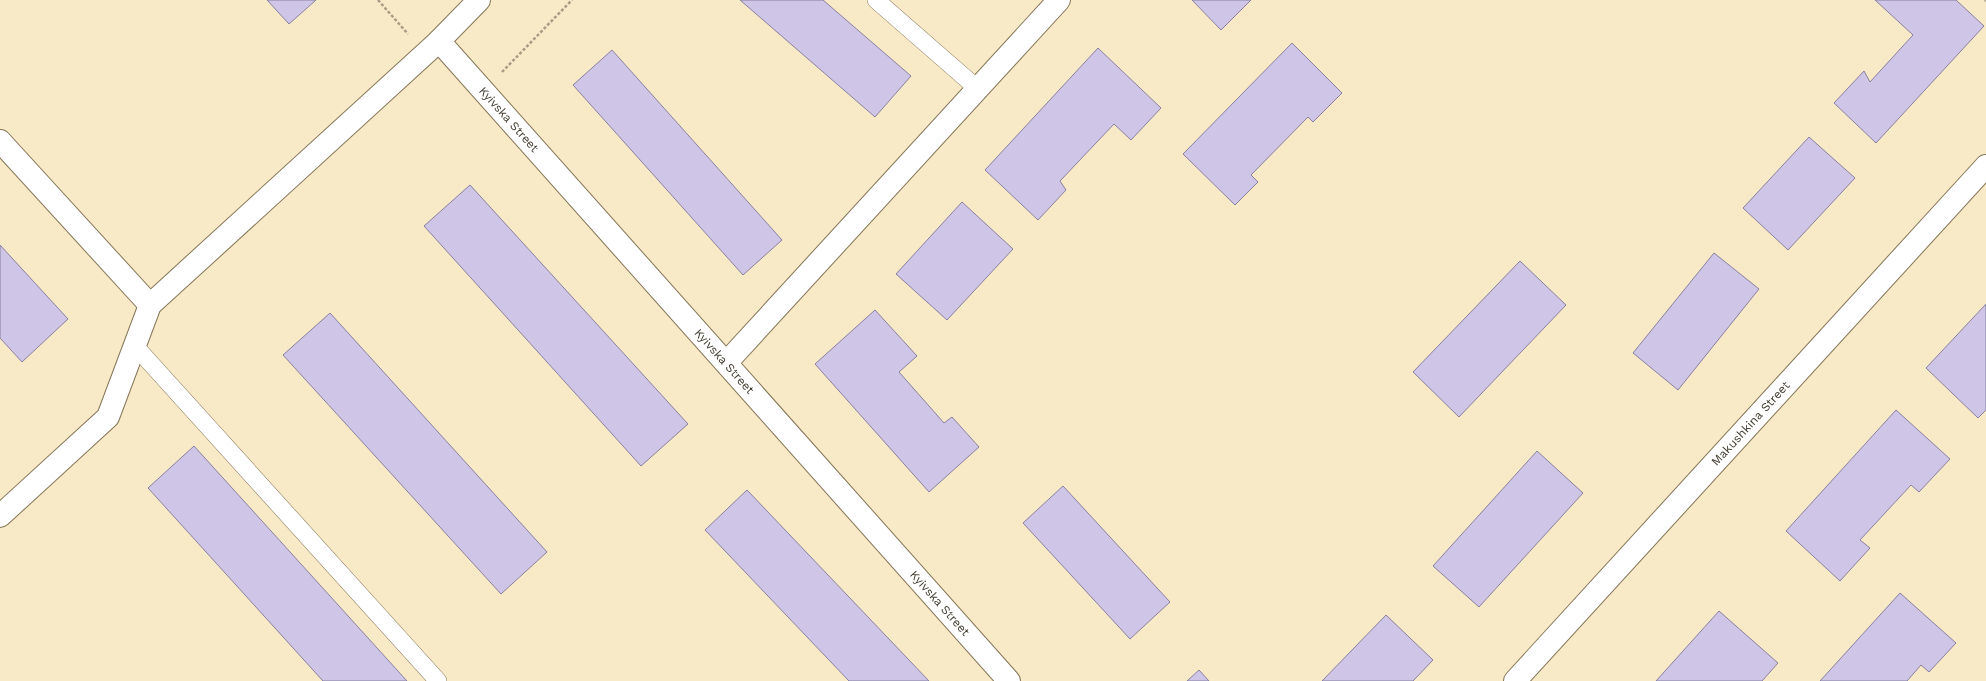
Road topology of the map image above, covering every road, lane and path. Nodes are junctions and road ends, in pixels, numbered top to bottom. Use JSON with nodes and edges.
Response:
{"nodes":[{"id":1,"x":378,"y":0,"type":"edge"},
{"id":2,"x":479,"y":0,"type":"edge"},
{"id":3,"x":572,"y":0,"type":"edge"},
{"id":4,"x":876,"y":0,"type":"edge"},
{"id":5,"x":1059,"y":0,"type":"edge"},
{"id":6,"x":432,"y":47,"type":"junction"},
{"id":7,"x":978,"y":89,"type":"junction"},
{"id":8,"x":484,"y":91,"type":"junction"},
{"id":9,"x":0,"y":141,"type":"edge"},
{"id":10,"x":1986,"y":166,"type":"edge"},
{"id":11,"x":150,"y":305,"type":"junction"},
{"id":12,"x":135,"y":346,"type":"junction"},
{"id":13,"x":727,"y":362,"type":"junction"},
{"id":14,"x":0,"y":516,"type":"edge"},
{"id":15,"x":438,"y":681,"type":"edge"},
{"id":16,"x":1009,"y":681,"type":"edge"},
{"id":17,"x":1516,"y":681,"type":"edge"}],
"edges":[{"from":1,"to":6,"type":"path"},
{"from":2,"to":6,"type":"street"},
{"from":3,"to":8,"type":"path"},
{"from":4,"to":7,"type":"lane"},
{"from":5,"to":7,"type":"street"},
{"from":6,"to":8,"type":"street","name":"Kyivska Street"},
{"from":6,"to":11,"type":"street"},
{"from":7,"to":13,"type":"street"},
{"from":8,"to":13,"type":"street","name":"Kyivska Street"},
{"from":9,"to":11,"type":"street"},
{"from":10,"to":17,"type":"street","name":"Makushkina Street"},
{"from":11,"to":12,"type":"street"},
{"from":12,"to":14,"type":"street"},
{"from":12,"to":15,"type":"lane"},
{"from":13,"to":16,"type":"street","name":"Kyivska Street"}]}
